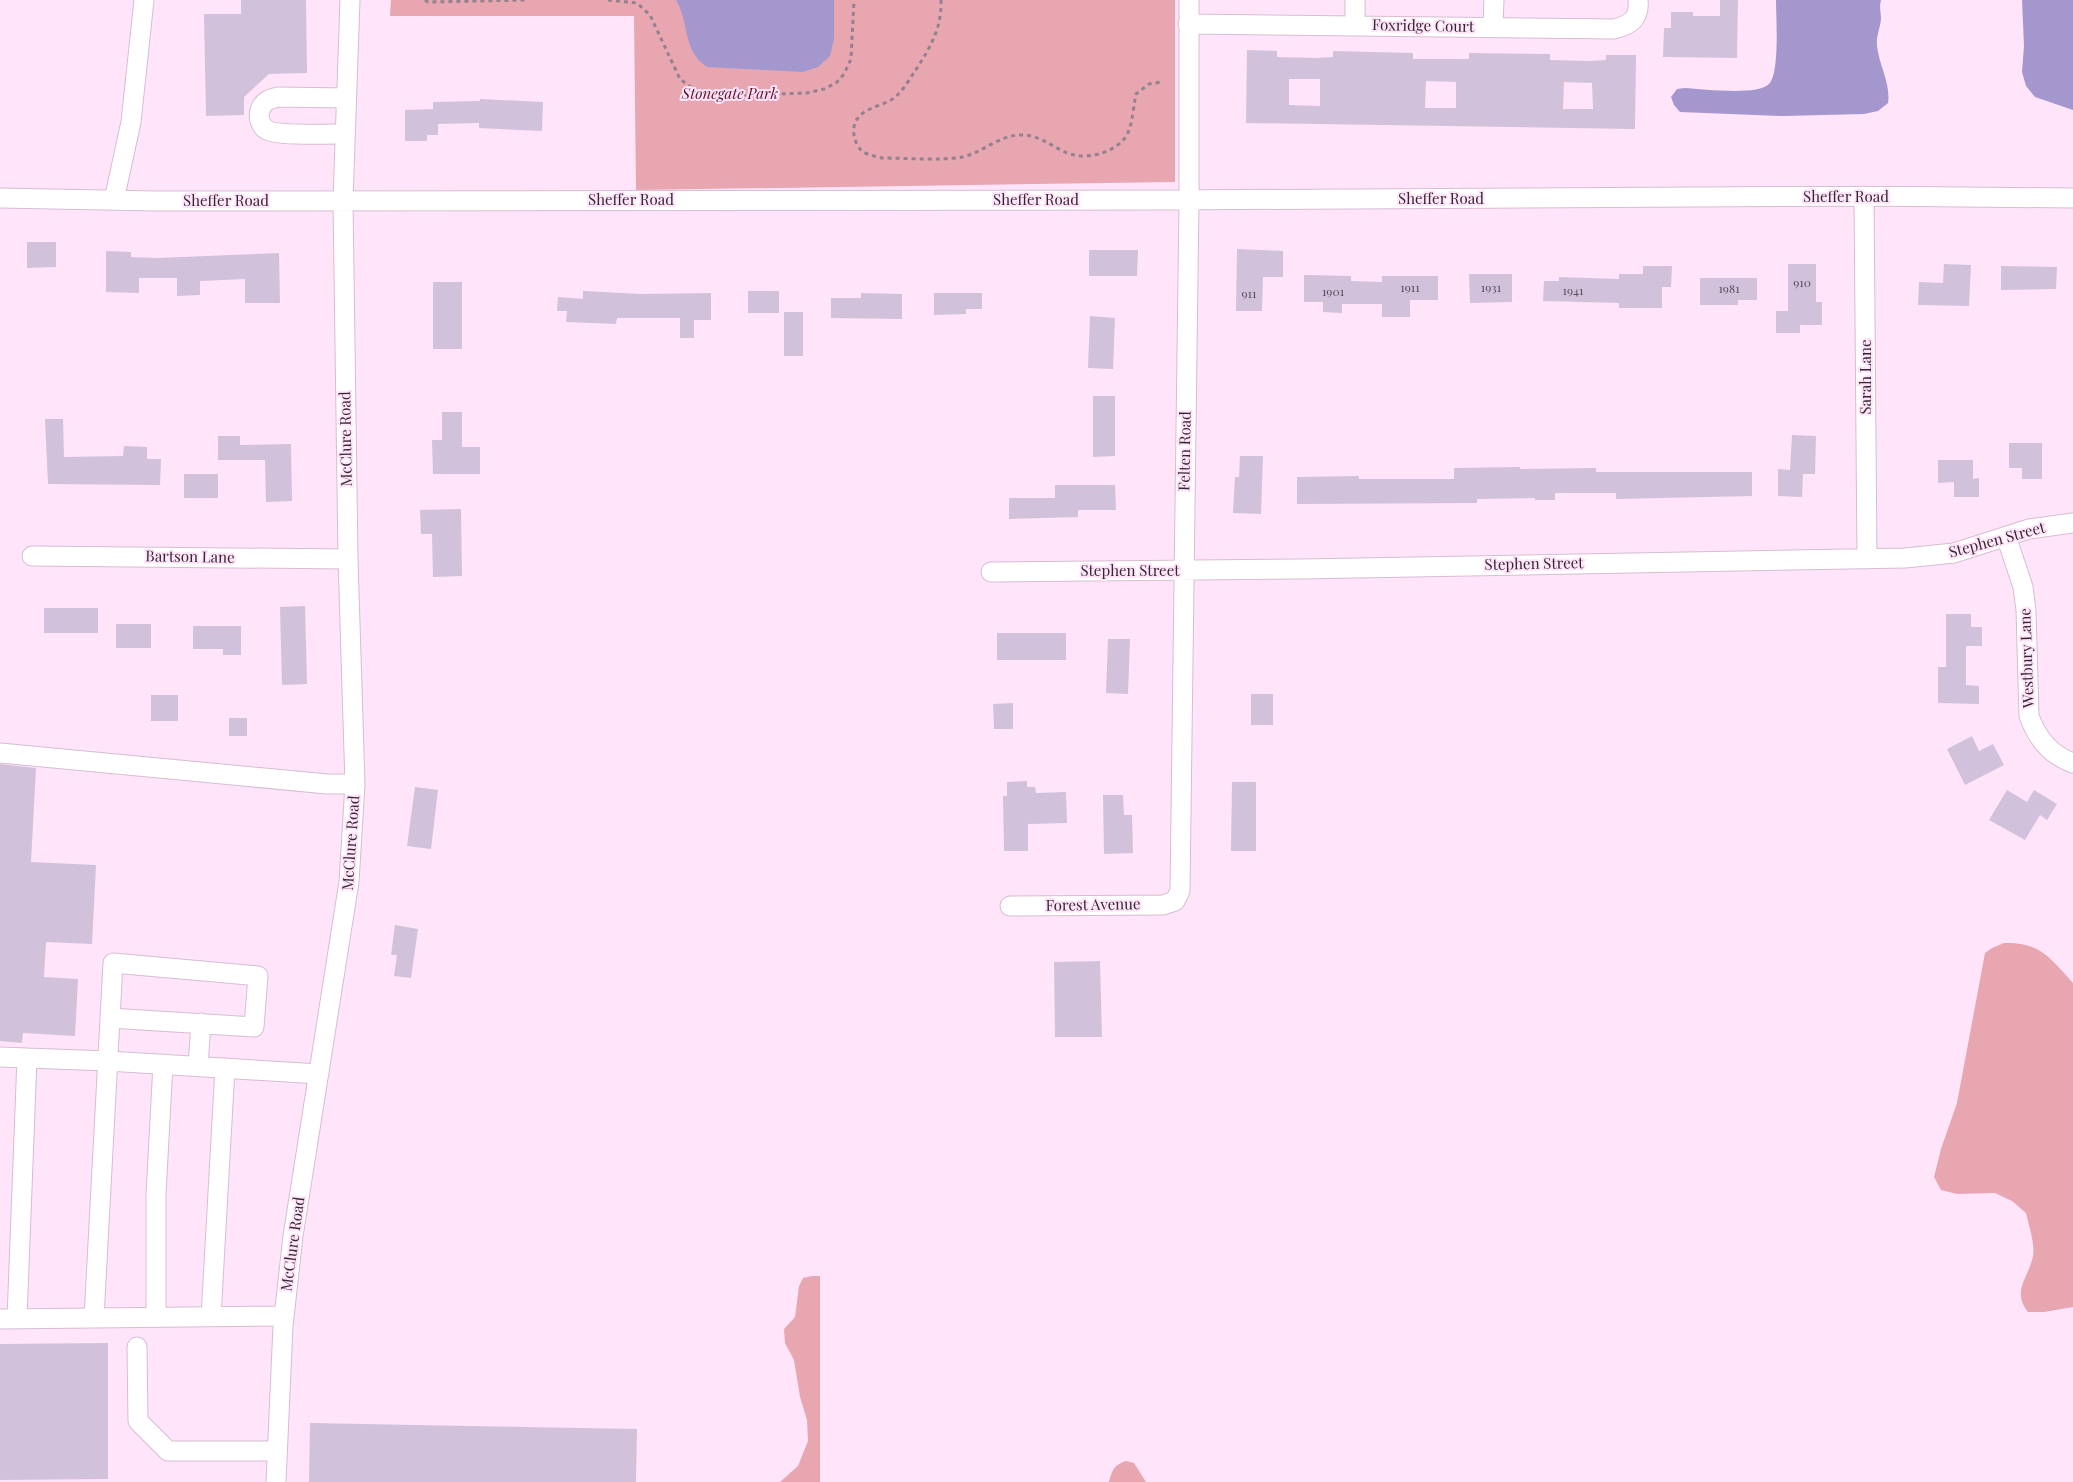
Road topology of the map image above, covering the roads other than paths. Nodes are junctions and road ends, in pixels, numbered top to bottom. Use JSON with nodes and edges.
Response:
{"nodes":[{"id":1,"x":144,"y":0,"type":"edge"},
{"id":2,"x":350,"y":0,"type":"edge"},
{"id":3,"x":1189,"y":0,"type":"edge"},
{"id":4,"x":1355,"y":0,"type":"edge"},
{"id":5,"x":1494,"y":0,"type":"edge"},
{"id":6,"x":1638,"y":0,"type":"edge"},
{"id":7,"x":1188,"y":24,"type":"junction"},
{"id":8,"x":1355,"y":25,"type":"junction"},
{"id":9,"x":1493,"y":27,"type":"junction"},
{"id":10,"x":346,"y":98,"type":"junction"},
{"id":11,"x":345,"y":134,"type":"junction"},
{"id":12,"x":1864,"y":196,"type":"junction"},
{"id":13,"x":0,"y":198,"type":"edge"},
{"id":14,"x":2073,"y":198,"type":"edge"},
{"id":15,"x":114,"y":200,"type":"junction"},
{"id":16,"x":343,"y":200,"type":"junction"},
{"id":17,"x":1189,"y":200,"type":"junction"},
{"id":18,"x":2073,"y":523,"type":"edge"},
{"id":19,"x":2006,"y":536,"type":"junction"},
{"id":20,"x":32,"y":556,"type":"dead end"},
{"id":21,"x":1867,"y":558,"type":"junction"},
{"id":22,"x":348,"y":559,"type":"junction"},
{"id":23,"x":1183,"y":570,"type":"junction"},
{"id":24,"x":991,"y":572,"type":"dead end"},
{"id":25,"x":0,"y":752,"type":"edge"},
{"id":26,"x":2073,"y":763,"type":"edge"},
{"id":27,"x":355,"y":784,"type":"junction"},
{"id":28,"x":1175,"y":901,"type":"joint"},
{"id":29,"x":1010,"y":906,"type":"dead end"},
{"id":30,"x":110,"y":1018,"type":"junction"},
{"id":31,"x":201,"y":1023,"type":"junction"},
{"id":32,"x":0,"y":1057,"type":"edge"},
{"id":33,"x":27,"y":1058,"type":"junction"},
{"id":34,"x":108,"y":1061,"type":"junction"},
{"id":35,"x":163,"y":1064,"type":"junction"},
{"id":36,"x":198,"y":1066,"type":"junction"},
{"id":37,"x":225,"y":1068,"type":"junction"},
{"id":38,"x":319,"y":1074,"type":"junction"},
{"id":39,"x":284,"y":1316,"type":"junction"},
{"id":40,"x":156,"y":1317,"type":"junction"},
{"id":41,"x":211,"y":1317,"type":"junction"},
{"id":42,"x":94,"y":1318,"type":"junction"},
{"id":43,"x":8,"y":1319,"type":"edge"},
{"id":44,"x":137,"y":1347,"type":"dead end"},
{"id":45,"x":276,"y":1451,"type":"junction"},
{"id":46,"x":276,"y":1482,"type":"edge"}],
"edges":[{"from":1,"to":15,"type":"street"},
{"from":2,"to":10,"type":"street","name":"McClure Road"},
{"from":3,"to":7,"type":"street","name":"Felten Road"},
{"from":4,"to":8,"type":"street"},
{"from":5,"to":9,"type":"street"},
{"from":6,"to":9,"type":"street","name":"Foxridge Court"},
{"from":7,"to":8,"type":"street","name":"Foxridge Court"},
{"from":7,"to":17,"type":"street","name":"Felten Road"},
{"from":8,"to":9,"type":"street","name":"Foxridge Court"},
{"from":10,"to":11,"type":"street","name":"McClure Road"},
{"from":10,"to":11,"type":"street"},
{"from":11,"to":16,"type":"street","name":"McClure Road"},
{"from":12,"to":14,"type":"street","name":"Sheffer Road"},
{"from":12,"to":17,"type":"street","name":"Sheffer Road"},
{"from":12,"to":21,"type":"street","name":"Sarah Lane"},
{"from":13,"to":15,"type":"street","name":"Sheffer Road"},
{"from":15,"to":16,"type":"street","name":"Sheffer Road"},
{"from":16,"to":17,"type":"street","name":"Sheffer Road"},
{"from":16,"to":22,"type":"street","name":"McClure Road"},
{"from":17,"to":23,"type":"street","name":"Felten Road"},
{"from":18,"to":19,"type":"street","name":"Stephen Street"},
{"from":19,"to":21,"type":"street","name":"Stephen Street"},
{"from":19,"to":26,"type":"street","name":"Westbury Lane"},
{"from":20,"to":22,"type":"street","name":"Bartson Lane"},
{"from":21,"to":23,"type":"street","name":"Stephen Street"},
{"from":22,"to":27,"type":"street","name":"McClure Road"},
{"from":23,"to":24,"type":"street","name":"Stephen Street"},
{"from":23,"to":28,"type":"street","name":"Felten Road"},
{"from":25,"to":27,"type":"street"},
{"from":27,"to":38,"type":"street","name":"McClure Road"},
{"from":28,"to":29,"type":"street","name":"Forest Avenue"},
{"from":30,"to":31,"type":"street"},
{"from":30,"to":31,"type":"street"},
{"from":30,"to":34,"type":"street"},
{"from":31,"to":36,"type":"street"},
{"from":32,"to":33,"type":"street"},
{"from":33,"to":34,"type":"street"},
{"from":33,"to":43,"type":"street"},
{"from":34,"to":35,"type":"street"},
{"from":34,"to":42,"type":"street"},
{"from":35,"to":36,"type":"street"},
{"from":35,"to":40,"type":"street"},
{"from":36,"to":37,"type":"street"},
{"from":37,"to":38,"type":"street"},
{"from":37,"to":41,"type":"street"},
{"from":38,"to":39,"type":"street","name":"McClure Road"},
{"from":39,"to":41,"type":"street"},
{"from":39,"to":45,"type":"street","name":"McClure Road"},
{"from":40,"to":41,"type":"street"},
{"from":40,"to":42,"type":"street"},
{"from":42,"to":43,"type":"street"},
{"from":44,"to":45,"type":"street"},
{"from":45,"to":46,"type":"street","name":"McClure Road"}]}
